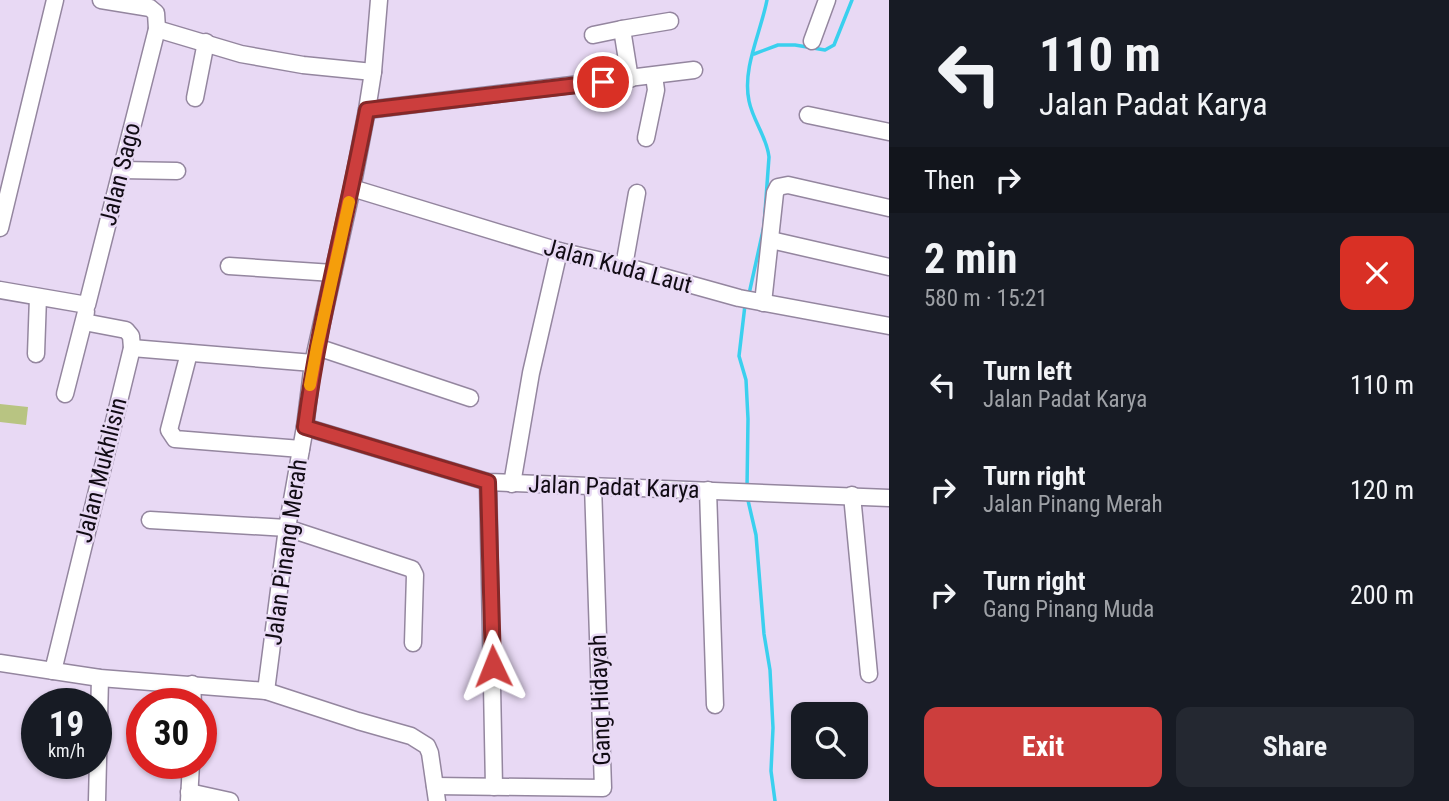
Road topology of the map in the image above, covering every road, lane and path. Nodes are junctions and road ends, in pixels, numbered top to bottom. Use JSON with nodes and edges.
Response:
{"nodes":[{"id":1,"x":55,"y":0,"type":"edge"},
{"id":2,"x":101,"y":0,"type":"edge"},
{"id":3,"x":379,"y":0,"type":"edge"},
{"id":4,"x":827,"y":0,"type":"edge"},
{"id":5,"x":670,"y":22,"type":"dead end"},
{"id":6,"x":157,"y":29,"type":"junction"},
{"id":7,"x":622,"y":29,"type":"junction"},
{"id":8,"x":593,"y":35,"type":"dead end"},
{"id":9,"x":812,"y":41,"type":"dead end"},
{"id":10,"x":206,"y":43,"type":"junction"},
{"id":11,"x":694,"y":71,"type":"dead end"},
{"id":12,"x":373,"y":72,"type":"junction"},
{"id":13,"x":654,"y":76,"type":"junction"},
{"id":14,"x":629,"y":79,"type":"junction"},
{"id":15,"x":195,"y":98,"type":"dead end"},
{"id":16,"x":367,"y":110,"type":"junction"},
{"id":17,"x":808,"y":115,"type":"dead end"},
{"id":18,"x":889,"y":132,"type":"edge"},
{"id":19,"x":646,"y":138,"type":"dead end"},
{"id":20,"x":121,"y":170,"type":"junction"},
{"id":21,"x":177,"y":171,"type":"dead end"},
{"id":22,"x":352,"y":188,"type":"junction"},
{"id":23,"x":637,"y":193,"type":"dead end"},
{"id":24,"x":889,"y":208,"type":"edge"},
{"id":25,"x":0,"y":228,"type":"edge"},
{"id":26,"x":771,"y":240,"type":"junction"},
{"id":27,"x":559,"y":251,"type":"junction"},
{"id":28,"x":229,"y":266,"type":"dead end"},
{"id":29,"x":624,"y":267,"type":"junction"},
{"id":30,"x":889,"y":267,"type":"edge"},
{"id":31,"x":333,"y":273,"type":"junction"},
{"id":32,"x":0,"y":290,"type":"edge"},
{"id":33,"x":37,"y":297,"type":"junction"},
{"id":34,"x":760,"y":303,"type":"junction"},
{"id":35,"x":87,"y":305,"type":"junction"},
{"id":36,"x":84,"y":321,"type":"junction"},
{"id":37,"x":889,"y":326,"type":"edge"},
{"id":38,"x":132,"y":348,"type":"junction"},
{"id":39,"x":188,"y":353,"type":"junction"},
{"id":40,"x":36,"y":354,"type":"dead end"},
{"id":41,"x":315,"y":355,"type":"junction"},
{"id":42,"x":65,"y":394,"type":"dead end"},
{"id":43,"x":470,"y":398,"type":"dead end"},
{"id":44,"x":305,"y":427,"type":"junction"},
{"id":45,"x":301,"y":449,"type":"junction"},
{"id":46,"x":488,"y":482,"type":"junction"},
{"id":47,"x":512,"y":484,"type":"junction"},
{"id":48,"x":593,"y":485,"type":"junction"},
{"id":49,"x":708,"y":490,"type":"junction"},
{"id":50,"x":852,"y":495,"type":"junction"},
{"id":51,"x":889,"y":498,"type":"edge"},
{"id":52,"x":150,"y":520,"type":"dead end"},
{"id":53,"x":287,"y":528,"type":"junction"},
{"id":54,"x":413,"y":643,"type":"dead end"},
{"id":55,"x":0,"y":663,"type":"edge"},
{"id":56,"x":53,"y":671,"type":"junction"},
{"id":57,"x":869,"y":674,"type":"dead end"},
{"id":58,"x":100,"y":678,"type":"junction"},
{"id":59,"x":192,"y":684,"type":"junction"},
{"id":60,"x":192,"y":688,"type":"edge"},
{"id":61,"x":266,"y":691,"type":"junction"},
{"id":62,"x":715,"y":705,"type":"dead end"},
{"id":63,"x":494,"y":787,"type":"junction"},
{"id":64,"x":436,"y":793,"type":"edge"},
{"id":65,"x":189,"y":796,"type":"edge"},
{"id":66,"x":97,"y":801,"type":"edge"},
{"id":67,"x":230,"y":801,"type":"edge"}],
"edges":[{"from":1,"to":25,"type":"street"},
{"from":2,"to":6,"type":"street"},
{"from":3,"to":12,"type":"street","name":"Jalan Pinang Merah"},
{"from":4,"to":9,"type":"street"},
{"from":5,"to":7,"type":"street"},
{"from":6,"to":10,"type":"street"},
{"from":6,"to":20,"type":"street","name":"Jalan Sago"},
{"from":7,"to":8,"type":"street"},
{"from":7,"to":14,"type":"street"},
{"from":10,"to":12,"type":"street"},
{"from":10,"to":15,"type":"street"},
{"from":11,"to":13,"type":"street"},
{"from":12,"to":16,"type":"street","name":"Jalan Pinang Merah"},
{"from":13,"to":14,"type":"street"},
{"from":13,"to":19,"type":"street"},
{"from":14,"to":16,"type":"street"},
{"from":16,"to":22,"type":"street","name":"Jalan Pinang Merah"},
{"from":17,"to":18,"type":"street"},
{"from":20,"to":21,"type":"street"},
{"from":20,"to":35,"type":"street","name":"Jalan Sago"},
{"from":22,"to":27,"type":"street","name":"Jalan Kuda Laut"},
{"from":22,"to":31,"type":"street","name":"Jalan Pinang Merah"},
{"from":23,"to":29,"type":"street"},
{"from":24,"to":26,"type":"street"},
{"from":26,"to":30,"type":"street"},
{"from":26,"to":34,"type":"street"},
{"from":27,"to":29,"type":"street","name":"Jalan Kuda Laut"},
{"from":27,"to":47,"type":"street"},
{"from":28,"to":31,"type":"street"},
{"from":29,"to":34,"type":"street","name":"Jalan Kuda Laut"},
{"from":31,"to":41,"type":"street","name":"Jalan Pinang Merah"},
{"from":32,"to":33,"type":"street"},
{"from":33,"to":35,"type":"street"},
{"from":33,"to":40,"type":"street"},
{"from":34,"to":37,"type":"street","name":"Jalan Kuda Laut"},
{"from":35,"to":36,"type":"street"},
{"from":36,"to":38,"type":"street"},
{"from":36,"to":42,"type":"street"},
{"from":38,"to":39,"type":"street"},
{"from":38,"to":56,"type":"street","name":"Jalan Mukhlisin"},
{"from":39,"to":41,"type":"street"},
{"from":39,"to":45,"type":"street"},
{"from":41,"to":43,"type":"street"},
{"from":41,"to":44,"type":"street","name":"Jalan Pinang Merah"},
{"from":44,"to":45,"type":"street","name":"Jalan Pinang Merah"},
{"from":44,"to":46,"type":"street","name":"Jalan Padat Karya"},
{"from":45,"to":53,"type":"street","name":"Jalan Pinang Merah"},
{"from":46,"to":47,"type":"street","name":"Jalan Padat Karya"},
{"from":46,"to":63,"type":"street"},
{"from":47,"to":48,"type":"street","name":"Jalan Padat Karya"},
{"from":48,"to":49,"type":"street","name":"Jalan Padat Karya"},
{"from":48,"to":63,"type":"street","name":"Gang Hidayah"},
{"from":49,"to":50,"type":"street","name":"Jalan Padat Karya"},
{"from":49,"to":62,"type":"street"},
{"from":50,"to":51,"type":"street","name":"Jalan Padat Karya"},
{"from":50,"to":57,"type":"street"},
{"from":52,"to":53,"type":"street"},
{"from":53,"to":54,"type":"street"},
{"from":53,"to":61,"type":"street","name":"Jalan Pinang Merah"},
{"from":55,"to":56,"type":"street"},
{"from":56,"to":58,"type":"street"},
{"from":58,"to":59,"type":"street"},
{"from":58,"to":66,"type":"street"},
{"from":59,"to":60,"type":"street"},
{"from":59,"to":61,"type":"street"},
{"from":61,"to":64,"type":"street"},
{"from":63,"to":64,"type":"street","name":"Gang Hidayah"},
{"from":65,"to":67,"type":"street"}]}
